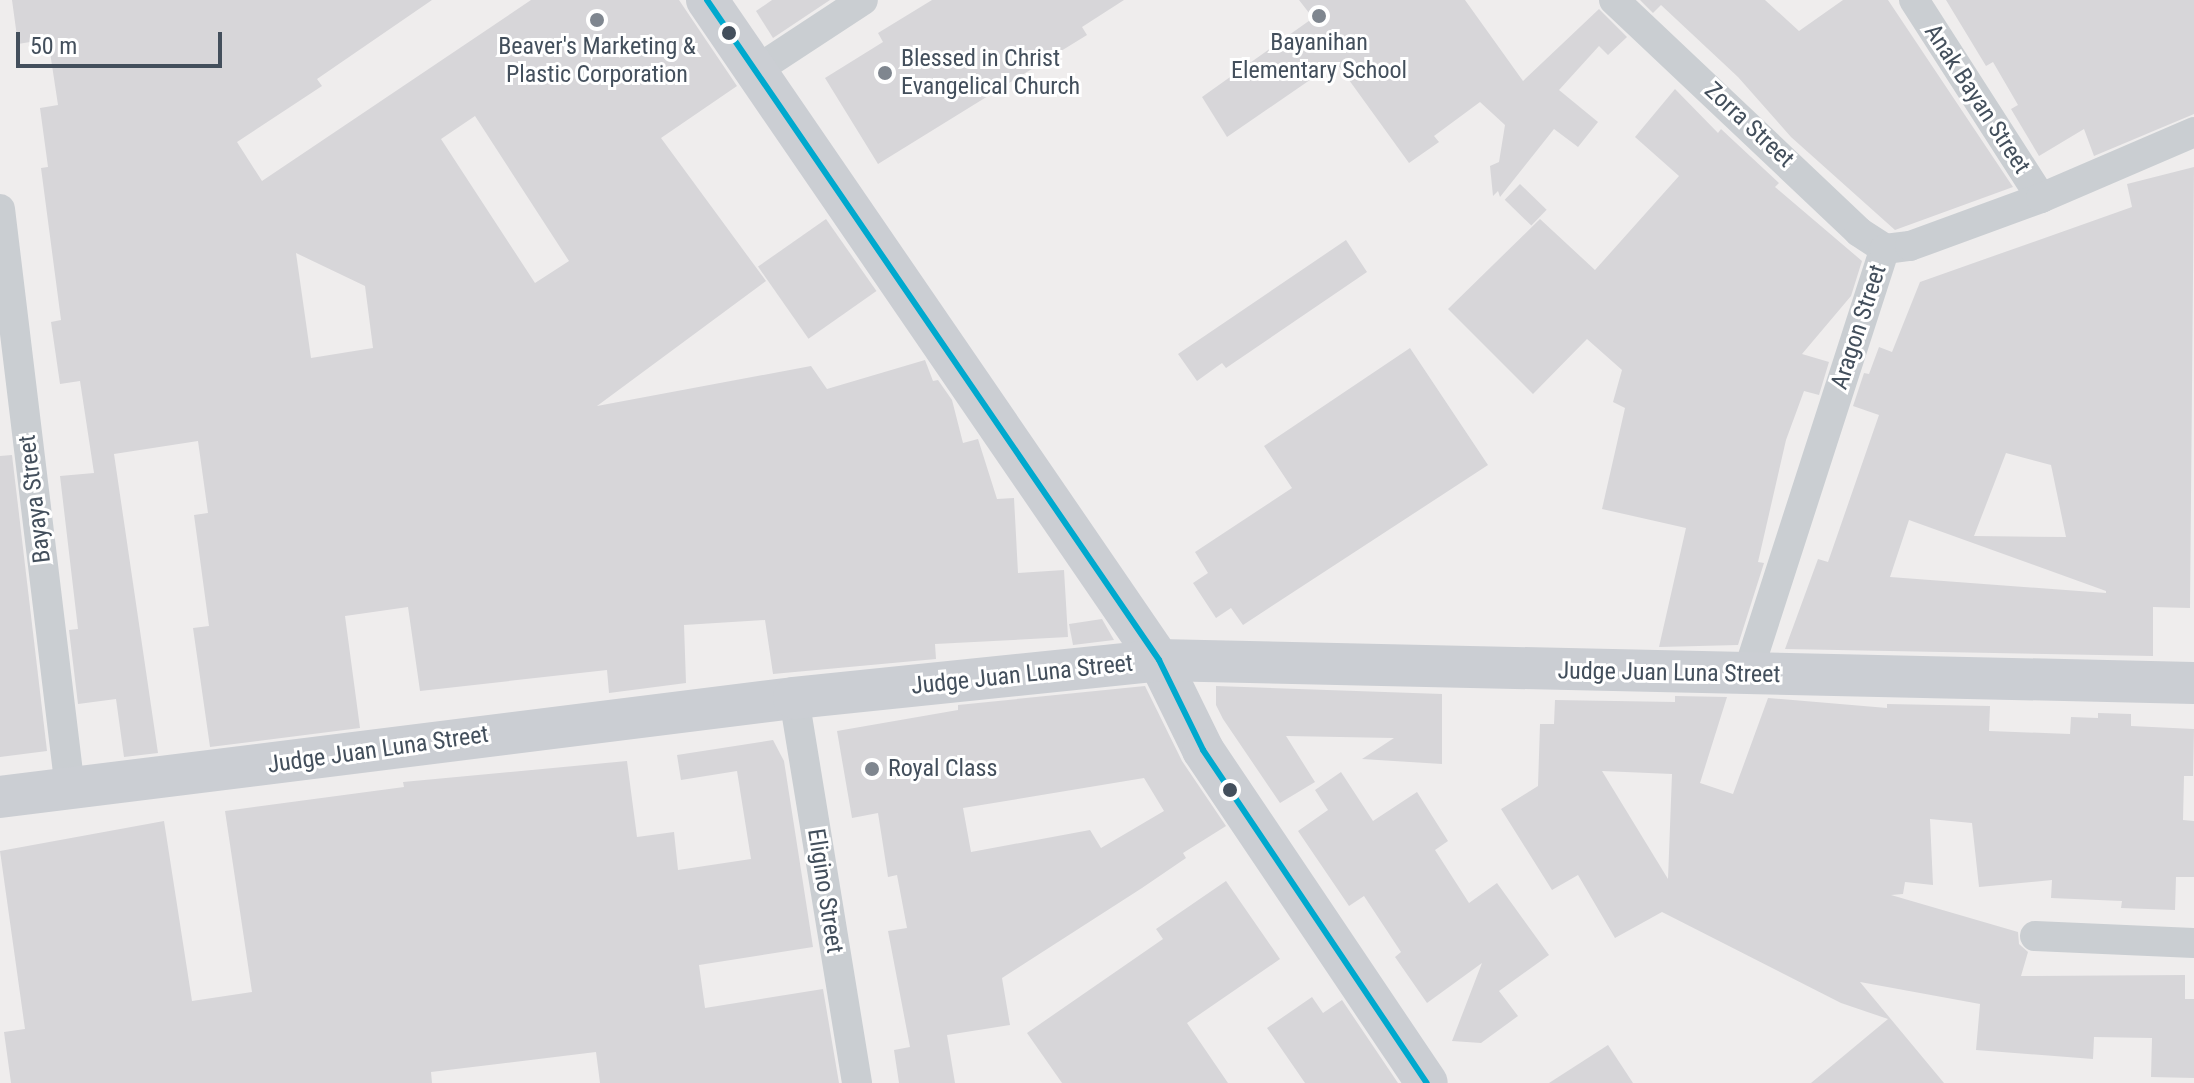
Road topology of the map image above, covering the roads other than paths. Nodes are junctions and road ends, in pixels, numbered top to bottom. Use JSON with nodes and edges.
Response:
{"nodes":[{"id":1,"x":707,"y":0,"type":"edge"},
{"id":2,"x":863,"y":0,"type":"edge"},
{"id":3,"x":1614,"y":0,"type":"edge"},
{"id":4,"x":1914,"y":0,"type":"edge"},
{"id":5,"x":755,"y":71,"type":"junction"},
{"id":6,"x":2194,"y":132,"type":"edge"},
{"id":7,"x":2041,"y":198,"type":"junction"},
{"id":8,"x":0,"y":209,"type":"edge"},
{"id":9,"x":1885,"y":249,"type":"junction"},
{"id":10,"x":1159,"y":660,"type":"junction"},
{"id":11,"x":1747,"y":675,"type":"junction"},
{"id":12,"x":2194,"y":683,"type":"edge"},
{"id":13,"x":794,"y":698,"type":"junction"},
{"id":14,"x":70,"y":789,"type":"junction"},
{"id":15,"x":0,"y":797,"type":"edge"},
{"id":16,"x":2035,"y":936,"type":"dead end"},
{"id":17,"x":2194,"y":943,"type":"edge"},
{"id":18,"x":857,"y":1083,"type":"edge"},
{"id":19,"x":1427,"y":1083,"type":"edge"}],
"edges":[{"from":1,"to":5,"type":"street"},
{"from":2,"to":5,"type":"street"},
{"from":3,"to":9,"type":"street","name":"Zorra Street"},
{"from":4,"to":7,"type":"street","name":"Anak Bayan Street"},
{"from":5,"to":10,"type":"street"},
{"from":6,"to":7,"type":"street","name":"Aragon Street"},
{"from":7,"to":9,"type":"street","name":"Aragon Street"},
{"from":8,"to":14,"type":"street","name":"Bayaya Street"},
{"from":9,"to":11,"type":"street","name":"Aragon Street"},
{"from":10,"to":11,"type":"street","name":"Judge Juan Luna Street"},
{"from":10,"to":13,"type":"street","name":"Judge Juan Luna Street"},
{"from":10,"to":19,"type":"street"},
{"from":11,"to":12,"type":"street","name":"Judge Juan Luna Street"},
{"from":13,"to":14,"type":"street","name":"Judge Juan Luna Street"},
{"from":13,"to":18,"type":"street","name":"Eligino Street"},
{"from":14,"to":15,"type":"street","name":"Judge Juan Luna Street"},
{"from":16,"to":17,"type":"street"}]}
